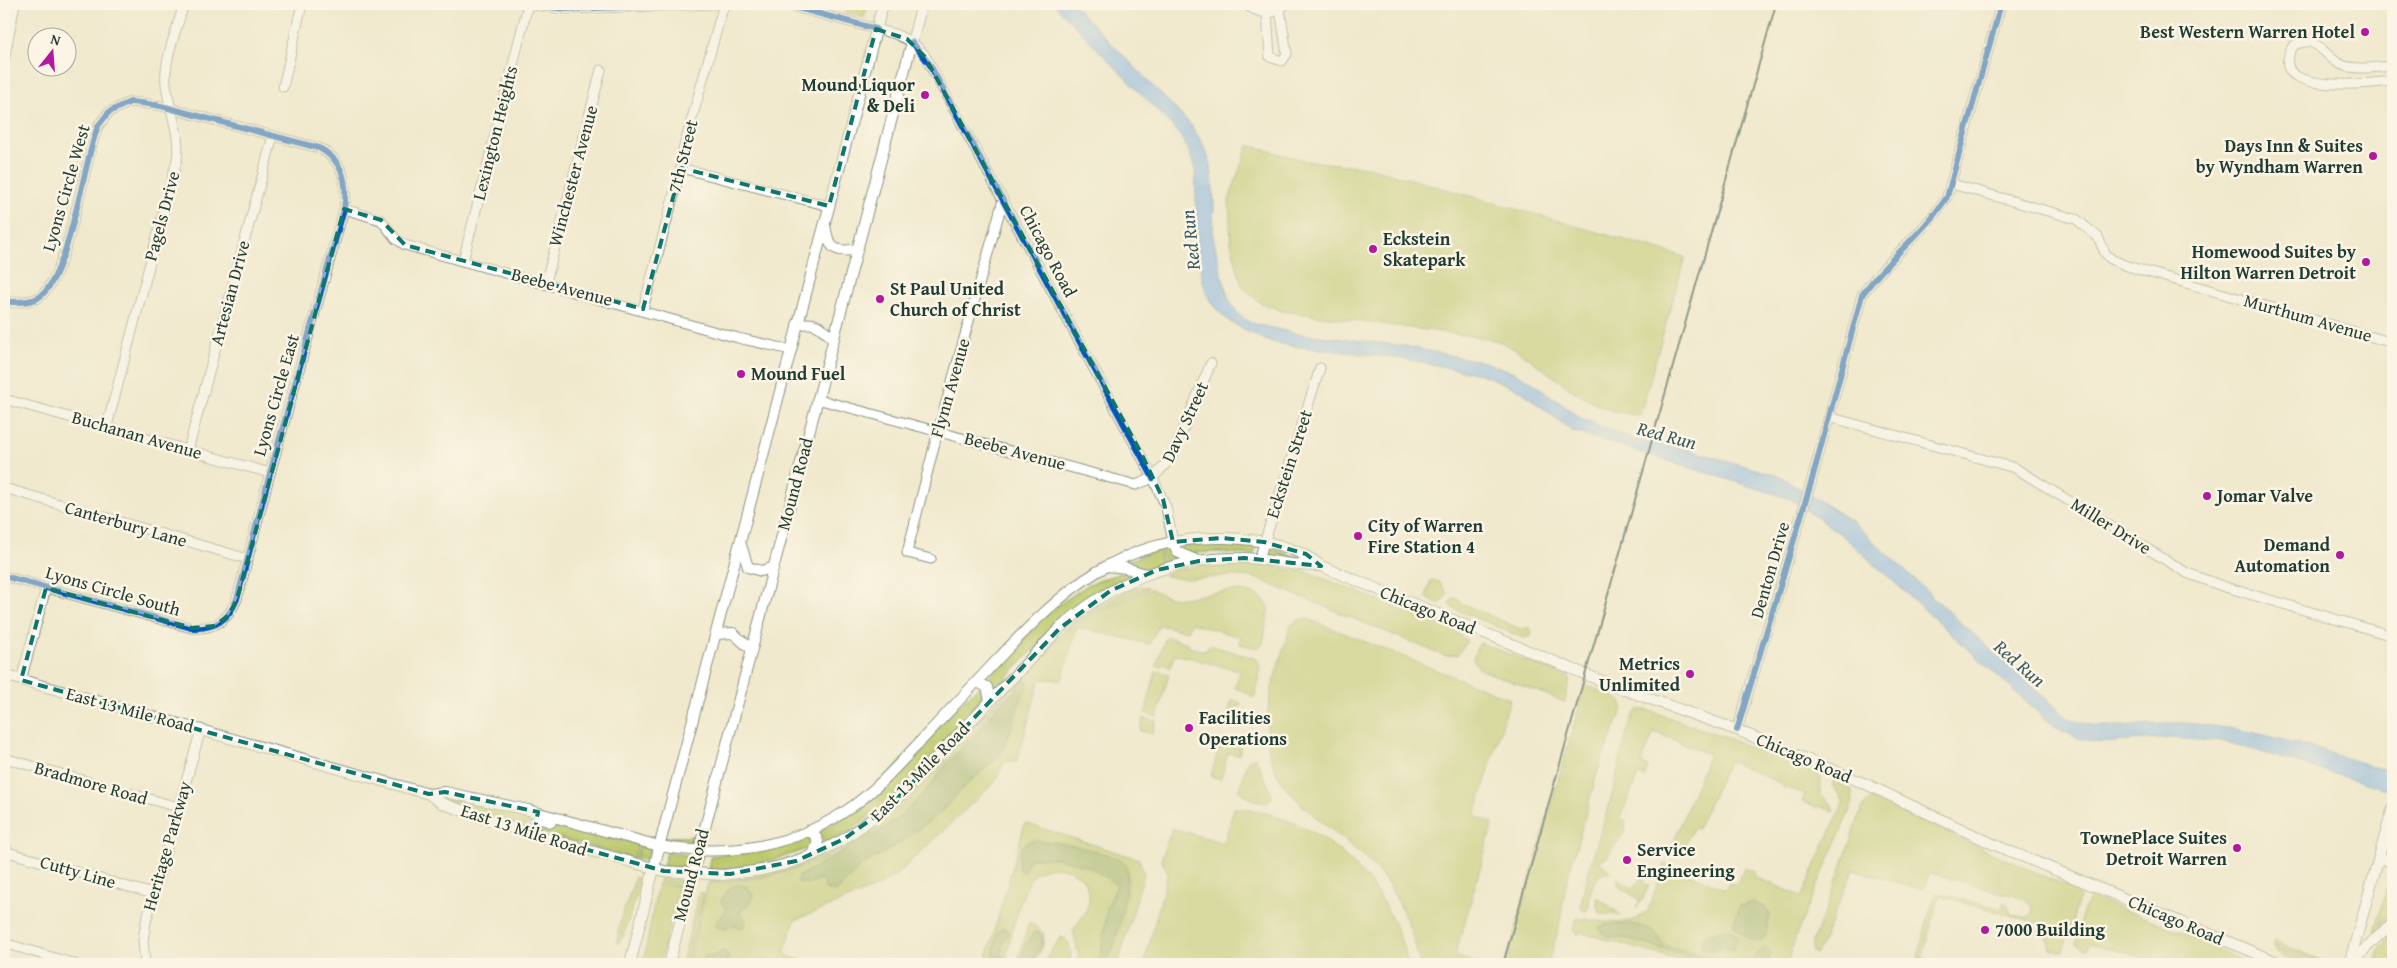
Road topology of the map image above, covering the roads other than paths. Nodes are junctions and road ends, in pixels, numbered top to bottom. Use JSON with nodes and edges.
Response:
{"nodes":[{"id":1,"x":15,"y":4,"type":"edge"},
{"id":2,"x":184,"y":4,"type":"edge"},
{"id":3,"x":302,"y":4,"type":"edge"},
{"id":4,"x":526,"y":4,"type":"edge"},
{"id":5,"x":716,"y":4,"type":"edge"},
{"id":6,"x":724,"y":4,"type":"edge"},
{"id":7,"x":783,"y":4,"type":"edge"},
{"id":8,"x":883,"y":4,"type":"edge"},
{"id":9,"x":922,"y":4,"type":"edge"},
{"id":10,"x":1245,"y":4,"type":"edge"},
{"id":11,"x":2001,"y":4,"type":"edge"},
{"id":12,"x":1283,"y":7,"type":"edge"},
{"id":13,"x":1267,"y":13,"type":"junction"},
{"id":14,"x":876,"y":29,"type":"junction"},
{"id":15,"x":912,"y":42,"type":"junction"},
{"id":16,"x":4,"y":60,"type":"edge"},
{"id":17,"x":2393,"y":66,"type":"edge"},
{"id":18,"x":601,"y":70,"type":"dead end"},
{"id":19,"x":2393,"y":81,"type":"edge"},
{"id":20,"x":283,"y":87,"type":"dead end"},
{"id":21,"x":171,"y":109,"type":"junction"},
{"id":22,"x":273,"y":136,"type":"junction"},
{"id":23,"x":339,"y":165,"type":"joint"},
{"id":24,"x":681,"y":168,"type":"junction"},
{"id":25,"x":1952,"y":184,"type":"junction"},
{"id":26,"x":1003,"y":200,"type":"junction"},
{"id":27,"x":829,"y":206,"type":"junction"},
{"id":28,"x":344,"y":209,"type":"junction"},
{"id":29,"x":825,"y":222,"type":"junction"},
{"id":30,"x":857,"y":249,"type":"junction"},
{"id":31,"x":463,"y":261,"type":"junction"},
{"id":32,"x":546,"y":282,"type":"junction"},
{"id":33,"x":4,"y":302,"type":"edge"},
{"id":34,"x":643,"y":309,"type":"junction"},
{"id":35,"x":797,"y":325,"type":"junction"},
{"id":36,"x":833,"y":339,"type":"junction"},
{"id":37,"x":2393,"y":343,"type":"edge"},
{"id":38,"x":791,"y":350,"type":"junction"},
{"id":39,"x":1211,"y":363,"type":"dead end"},
{"id":40,"x":1320,"y":368,"type":"dead end"},
{"id":41,"x":4,"y":399,"type":"edge"},
{"id":42,"x":817,"y":399,"type":"junction"},
{"id":43,"x":1829,"y":417,"type":"junction"},
{"id":44,"x":107,"y":426,"type":"junction"},
{"id":45,"x":938,"y":431,"type":"junction"},
{"id":46,"x":188,"y":450,"type":"junction"},
{"id":47,"x":270,"y":472,"type":"junction"},
{"id":48,"x":1154,"y":478,"type":"junction"},
{"id":49,"x":4,"y":488,"type":"edge"},
{"id":50,"x":740,"y":542,"type":"junction"},
{"id":51,"x":1173,"y":542,"type":"junction"},
{"id":52,"x":1264,"y":542,"type":"junction"},
{"id":53,"x":248,"y":559,"type":"junction"},
{"id":54,"x":930,"y":559,"type":"dead end"},
{"id":55,"x":1259,"y":559,"type":"junction"},
{"id":56,"x":1199,"y":561,"type":"junction"},
{"id":57,"x":1106,"y":566,"type":"junction"},
{"id":58,"x":1320,"y":566,"type":"junction"},
{"id":59,"x":772,"y":568,"type":"junction"},
{"id":60,"x":1146,"y":574,"type":"junction"},
{"id":61,"x":4,"y":576,"type":"edge"},
{"id":62,"x":46,"y":588,"type":"junction"},
{"id":63,"x":215,"y":626,"type":"joint"},
{"id":64,"x":716,"y":634,"type":"junction"},
{"id":65,"x":2393,"y":636,"type":"edge"},
{"id":66,"x":751,"y":649,"type":"junction"},
{"id":67,"x":4,"y":675,"type":"edge"},
{"id":68,"x":21,"y":680,"type":"junction"},
{"id":69,"x":977,"y":682,"type":"junction"},
{"id":70,"x":990,"y":701,"type":"junction"},
{"id":71,"x":201,"y":729,"type":"junction"},
{"id":72,"x":1737,"y":730,"type":"junction"},
{"id":73,"x":4,"y":758,"type":"edge"},
{"id":74,"x":428,"y":794,"type":"junction"},
{"id":75,"x":178,"y":807,"type":"junction"},
{"id":76,"x":2393,"y":808,"type":"edge"},
{"id":77,"x":583,"y":825,"type":"junction"},
{"id":78,"x":808,"y":831,"type":"junction"},
{"id":79,"x":534,"y":835,"type":"junction"},
{"id":80,"x":659,"y":846,"type":"junction"},
{"id":81,"x":4,"y":851,"type":"edge"},
{"id":82,"x":697,"y":851,"type":"junction"},
{"id":83,"x":813,"y":854,"type":"junction"},
{"id":84,"x":2379,"y":856,"type":"junction"},
{"id":85,"x":2393,"y":864,"type":"edge"},
{"id":86,"x":653,"y":869,"type":"junction"},
{"id":87,"x":691,"y":874,"type":"junction"},
{"id":88,"x":153,"y":894,"type":"junction"},
{"id":89,"x":2393,"y":924,"type":"edge"},
{"id":90,"x":4,"y":943,"type":"edge"},
{"id":91,"x":75,"y":964,"type":"edge"},
{"id":92,"x":146,"y":964,"type":"edge"},
{"id":93,"x":630,"y":964,"type":"edge"},
{"id":94,"x":669,"y":964,"type":"edge"},
{"id":95,"x":2282,"y":964,"type":"edge"},
{"id":96,"x":2350,"y":964,"type":"edge"}],
"edges":[{"from":1,"to":16,"type":"street"},
{"from":2,"to":21,"type":"street","name":"Pagels Drive"},
{"from":3,"to":20,"type":"street"},
{"from":4,"to":5,"type":"street"},
{"from":4,"to":31,"type":"street","name":"Lexington Heights"},
{"from":6,"to":24,"type":"street","name":"7th Street"},
{"from":7,"to":14,"type":"street"},
{"from":8,"to":14,"type":"main road"},
{"from":9,"to":15,"type":"main road","name":"Mound Road"},
{"from":10,"to":13,"type":"street"},
{"from":11,"to":25,"type":"street","name":"Denton Drive"},
{"from":12,"to":13,"type":"street"},
{"from":12,"to":13,"type":"street"},
{"from":14,"to":15,"type":"street"},
{"from":14,"to":27,"type":"main road"},
{"from":15,"to":26,"type":"street","name":"Chicago Road"},
{"from":15,"to":30,"type":"main road","name":"Mound Road"},
{"from":17,"to":19,"type":"street"},
{"from":18,"to":32,"type":"street","name":"Winchester Avenue"},
{"from":21,"to":22,"type":"street","name":"Lyons Circle West"},
{"from":21,"to":33,"type":"street","name":"Lyons Circle West"},
{"from":21,"to":44,"type":"street","name":"Pagels Drive"},
{"from":22,"to":23,"type":"street","name":"Lyons Circle West"},
{"from":22,"to":46,"type":"street","name":"Artesian Drive"},
{"from":23,"to":28,"type":"street","name":"Lyons Circle East"},
{"from":24,"to":27,"type":"street"},
{"from":24,"to":34,"type":"street","name":"7th Street"},
{"from":25,"to":37,"type":"street","name":"Murthum Avenue"},
{"from":25,"to":43,"type":"street","name":"Denton Drive"},
{"from":26,"to":45,"type":"street","name":"Flynn Avenue"},
{"from":26,"to":48,"type":"street","name":"Chicago Road"},
{"from":27,"to":29,"type":"main road"},
{"from":28,"to":31,"type":"street","name":"Beebe Avenue"},
{"from":28,"to":47,"type":"street","name":"Lyons Circle East"},
{"from":29,"to":30,"type":"main road"},
{"from":29,"to":35,"type":"main road"},
{"from":30,"to":36,"type":"main road","name":"Mound Road"},
{"from":31,"to":32,"type":"street","name":"Beebe Avenue"},
{"from":32,"to":34,"type":"street","name":"Beebe Avenue"},
{"from":34,"to":38,"type":"street","name":"Beebe Avenue"},
{"from":35,"to":36,"type":"main road"},
{"from":35,"to":38,"type":"main road"},
{"from":36,"to":42,"type":"main road","name":"Mound Road"},
{"from":38,"to":50,"type":"main road"},
{"from":39,"to":48,"type":"street","name":"Davy Street"},
{"from":40,"to":52,"type":"street","name":"Eckstein Street"},
{"from":41,"to":44,"type":"street","name":"Buchanan Avenue"},
{"from":42,"to":45,"type":"street","name":"Beebe Avenue"},
{"from":42,"to":59,"type":"main road","name":"Mound Road"},
{"from":43,"to":65,"type":"street","name":"Miller Drive"},
{"from":43,"to":72,"type":"street","name":"Denton Drive"},
{"from":44,"to":46,"type":"street","name":"Buchanan Avenue"},
{"from":45,"to":48,"type":"street","name":"Beebe Avenue"},
{"from":45,"to":54,"type":"street","name":"Flynn Avenue"},
{"from":46,"to":47,"type":"street","name":"Buchanan Avenue"},
{"from":47,"to":53,"type":"street","name":"Lyons Circle East"},
{"from":48,"to":51,"type":"street","name":"Chicago Road"},
{"from":49,"to":53,"type":"street","name":"Canterbury Lane"},
{"from":50,"to":59,"type":"main road"},
{"from":50,"to":64,"type":"main road"},
{"from":51,"to":52,"type":"main road","name":"Chicago Road"},
{"from":51,"to":56,"type":"main road"},
{"from":51,"to":57,"type":"main road","name":"East 13 Mile Road"},
{"from":52,"to":55,"type":"street","name":"Eckstein Street"},
{"from":52,"to":58,"type":"main road","name":"Chicago Road"},
{"from":53,"to":63,"type":"street","name":"Lyons Circle East"},
{"from":55,"to":56,"type":"main road","name":"Chicago Road"},
{"from":55,"to":58,"type":"main road","name":"Chicago Road"},
{"from":56,"to":60,"type":"main road","name":"East 13 Mile Road"},
{"from":57,"to":60,"type":"main road"},
{"from":57,"to":69,"type":"main road","name":"East 13 Mile Road"},
{"from":58,"to":72,"type":"main road","name":"Chicago Road"},
{"from":59,"to":66,"type":"main road","name":"Mound Road"},
{"from":60,"to":70,"type":"main road","name":"East 13 Mile Road"},
{"from":61,"to":62,"type":"street","name":"Lyons Circle South"},
{"from":62,"to":63,"type":"street","name":"Lyons Circle South"},
{"from":62,"to":68,"type":"street"},
{"from":64,"to":66,"type":"main road"},
{"from":64,"to":80,"type":"main road"},
{"from":66,"to":82,"type":"main road","name":"Mound Road"},
{"from":67,"to":68,"type":"main road","name":"East 13 Mile Road"},
{"from":68,"to":71,"type":"main road","name":"East 13 Mile Road"},
{"from":69,"to":70,"type":"main road"},
{"from":69,"to":78,"type":"main road","name":"East 13 Mile Road"},
{"from":70,"to":83,"type":"main road","name":"East 13 Mile Road"},
{"from":71,"to":74,"type":"main road","name":"East 13 Mile Road"},
{"from":71,"to":75,"type":"street","name":"Heritage Parkway"},
{"from":72,"to":95,"type":"main road","name":"Chicago Road"},
{"from":73,"to":75,"type":"street","name":"Bradmore Road"},
{"from":74,"to":77,"type":"main road","name":"East 13 Mile Road"},
{"from":74,"to":79,"type":"main road","name":"East 13 Mile Road"},
{"from":75,"to":88,"type":"street","name":"Heritage Parkway"},
{"from":76,"to":84,"type":"main road"},
{"from":77,"to":79,"type":"main road"},
{"from":77,"to":80,"type":"main road","name":"East 13 Mile Road"},
{"from":78,"to":82,"type":"main road","name":"East 13 Mile Road"},
{"from":78,"to":83,"type":"main road"},
{"from":79,"to":86,"type":"main road","name":"East 13 Mile Road"},
{"from":80,"to":82,"type":"main road","name":"East 13 Mile Road"},
{"from":80,"to":86,"type":"main road"},
{"from":81,"to":88,"type":"street","name":"Cutty Line"},
{"from":82,"to":87,"type":"main road","name":"Mound Road"},
{"from":83,"to":87,"type":"main road","name":"East 13 Mile Road"},
{"from":84,"to":85,"type":"main road"},
{"from":84,"to":96,"type":"main road"},
{"from":86,"to":87,"type":"main road","name":"East 13 Mile Road"},
{"from":86,"to":93,"type":"main road"},
{"from":87,"to":94,"type":"main road","name":"Mound Road"},
{"from":88,"to":92,"type":"street","name":"Heritage Parkway"},
{"from":89,"to":96,"type":"main road"},
{"from":90,"to":91,"type":"street"}]}
